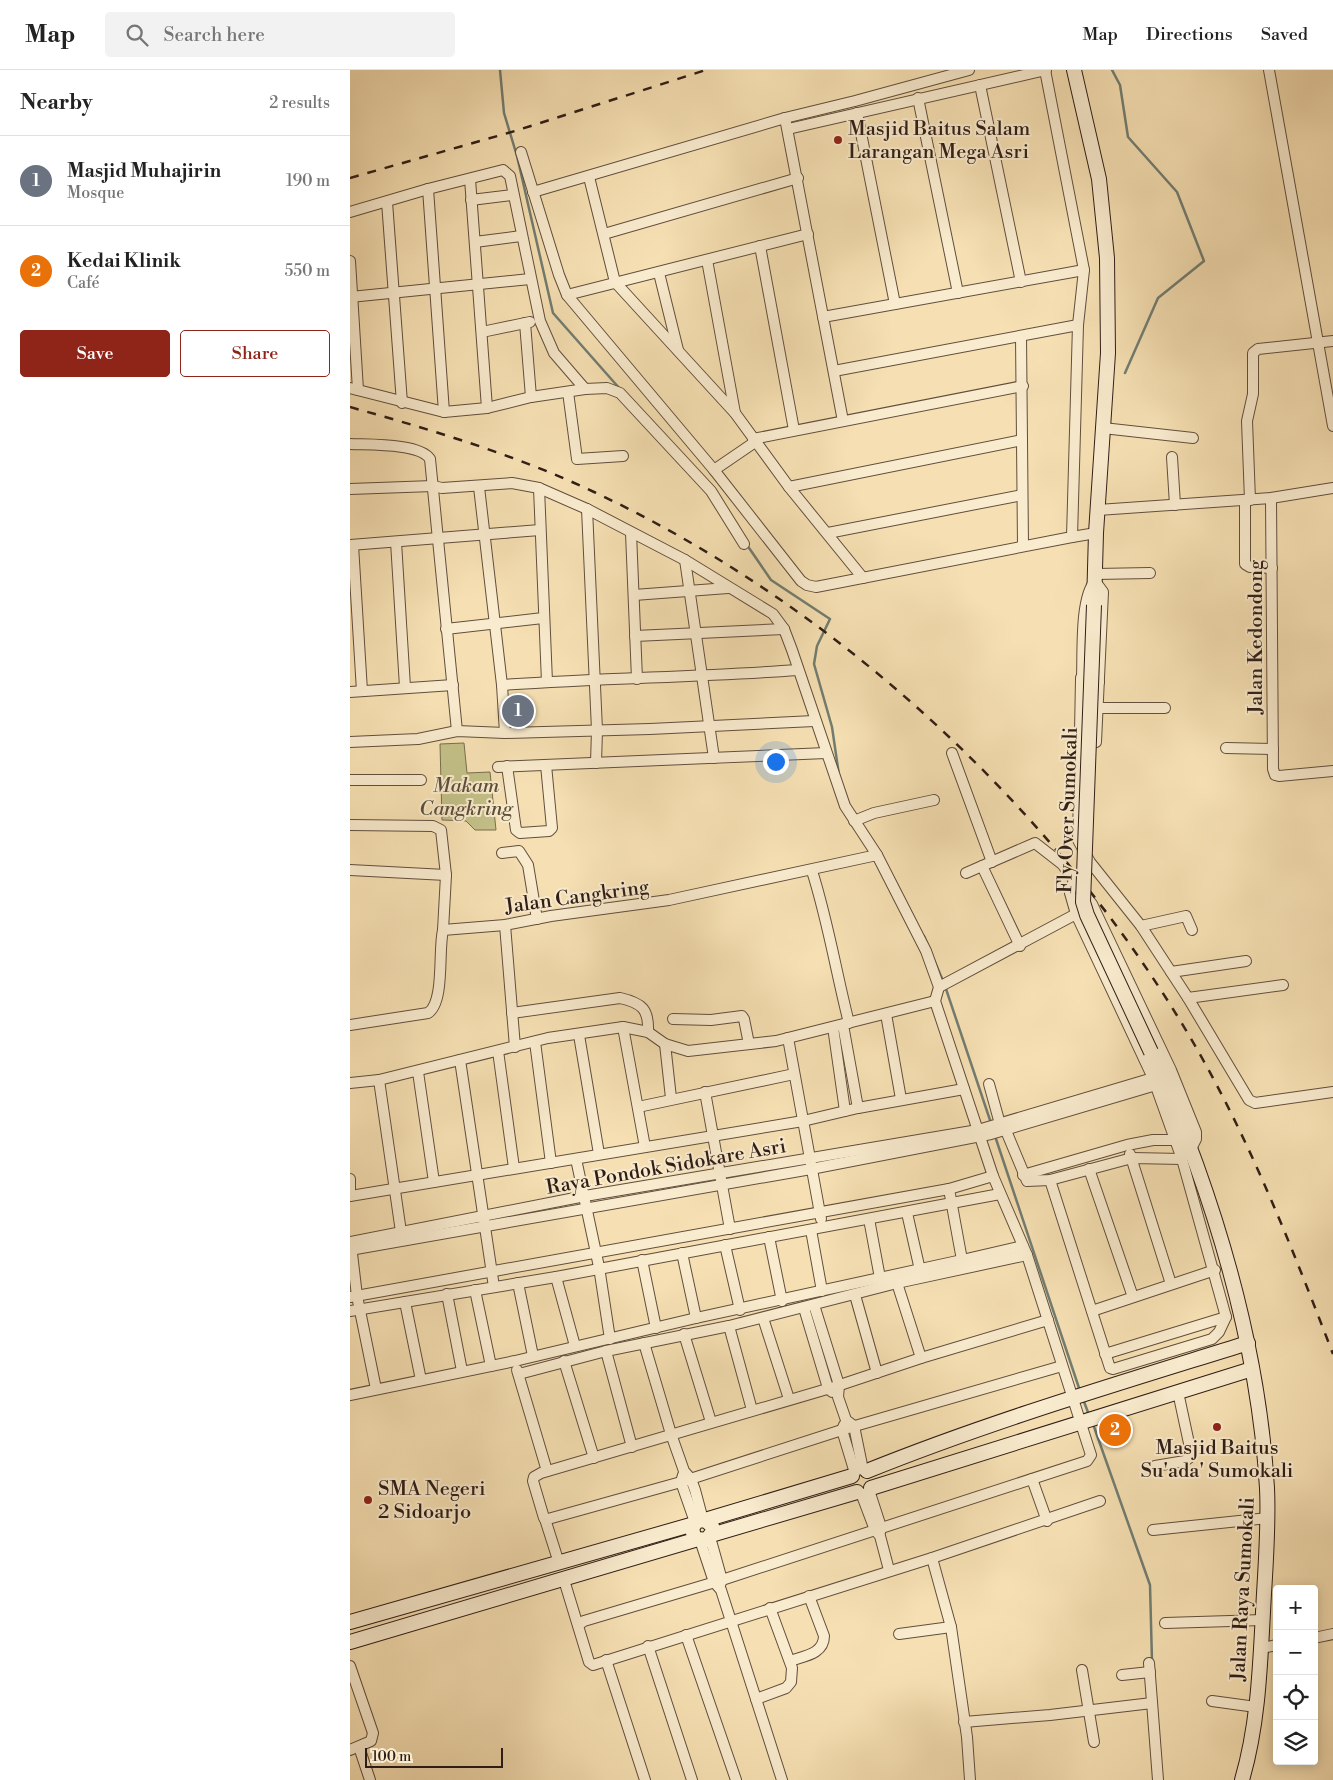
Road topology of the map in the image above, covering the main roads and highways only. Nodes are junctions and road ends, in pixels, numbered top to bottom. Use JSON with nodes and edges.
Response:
{"nodes":[{"id":1,"x":1074,"y":70,"type":"edge"},
{"id":2,"x":1229,"y":1308,"type":"joint"},
{"id":3,"x":1248,"y":1343,"type":"junction"},
{"id":4,"x":1252,"y":1369,"type":"junction"},
{"id":5,"x":859,"y":1473,"type":"junction"},
{"id":6,"x":864,"y":1491,"type":"junction"},
{"id":7,"x":699,"y":1521,"type":"junction"},
{"id":8,"x":705,"y":1538,"type":"junction"},
{"id":9,"x":420,"y":1602,"type":"junction"},
{"id":10,"x":426,"y":1620,"type":"junction"},
{"id":11,"x":350,"y":1622,"type":"edge"},
{"id":12,"x":350,"y":1642,"type":"edge"},
{"id":13,"x":1242,"y":1780,"type":"edge"}],
"edges":[{"from":1,"to":2,"type":"main road","name":"Fly Over Sumokali","bridge":true},
{"from":2,"to":3,"type":"main road","name":"Jalan Raya Sumokali"},
{"from":3,"to":4,"type":"main road","name":"Jalan Raya Sumokali"},
{"from":3,"to":5,"type":"main road"},
{"from":4,"to":6,"type":"main road"},
{"from":4,"to":13,"type":"main road","name":"Jalan Raya Sumokali"},
{"from":5,"to":6,"type":"main road"},
{"from":5,"to":6,"type":"main road"},
{"from":5,"to":7,"type":"main road"},
{"from":6,"to":8,"type":"main road"},
{"from":7,"to":8,"type":"main road"},
{"from":7,"to":9,"type":"main road"},
{"from":8,"to":10,"type":"main road"},
{"from":9,"to":10,"type":"main road"},
{"from":9,"to":11,"type":"main road"},
{"from":10,"to":12,"type":"main road"}]}
